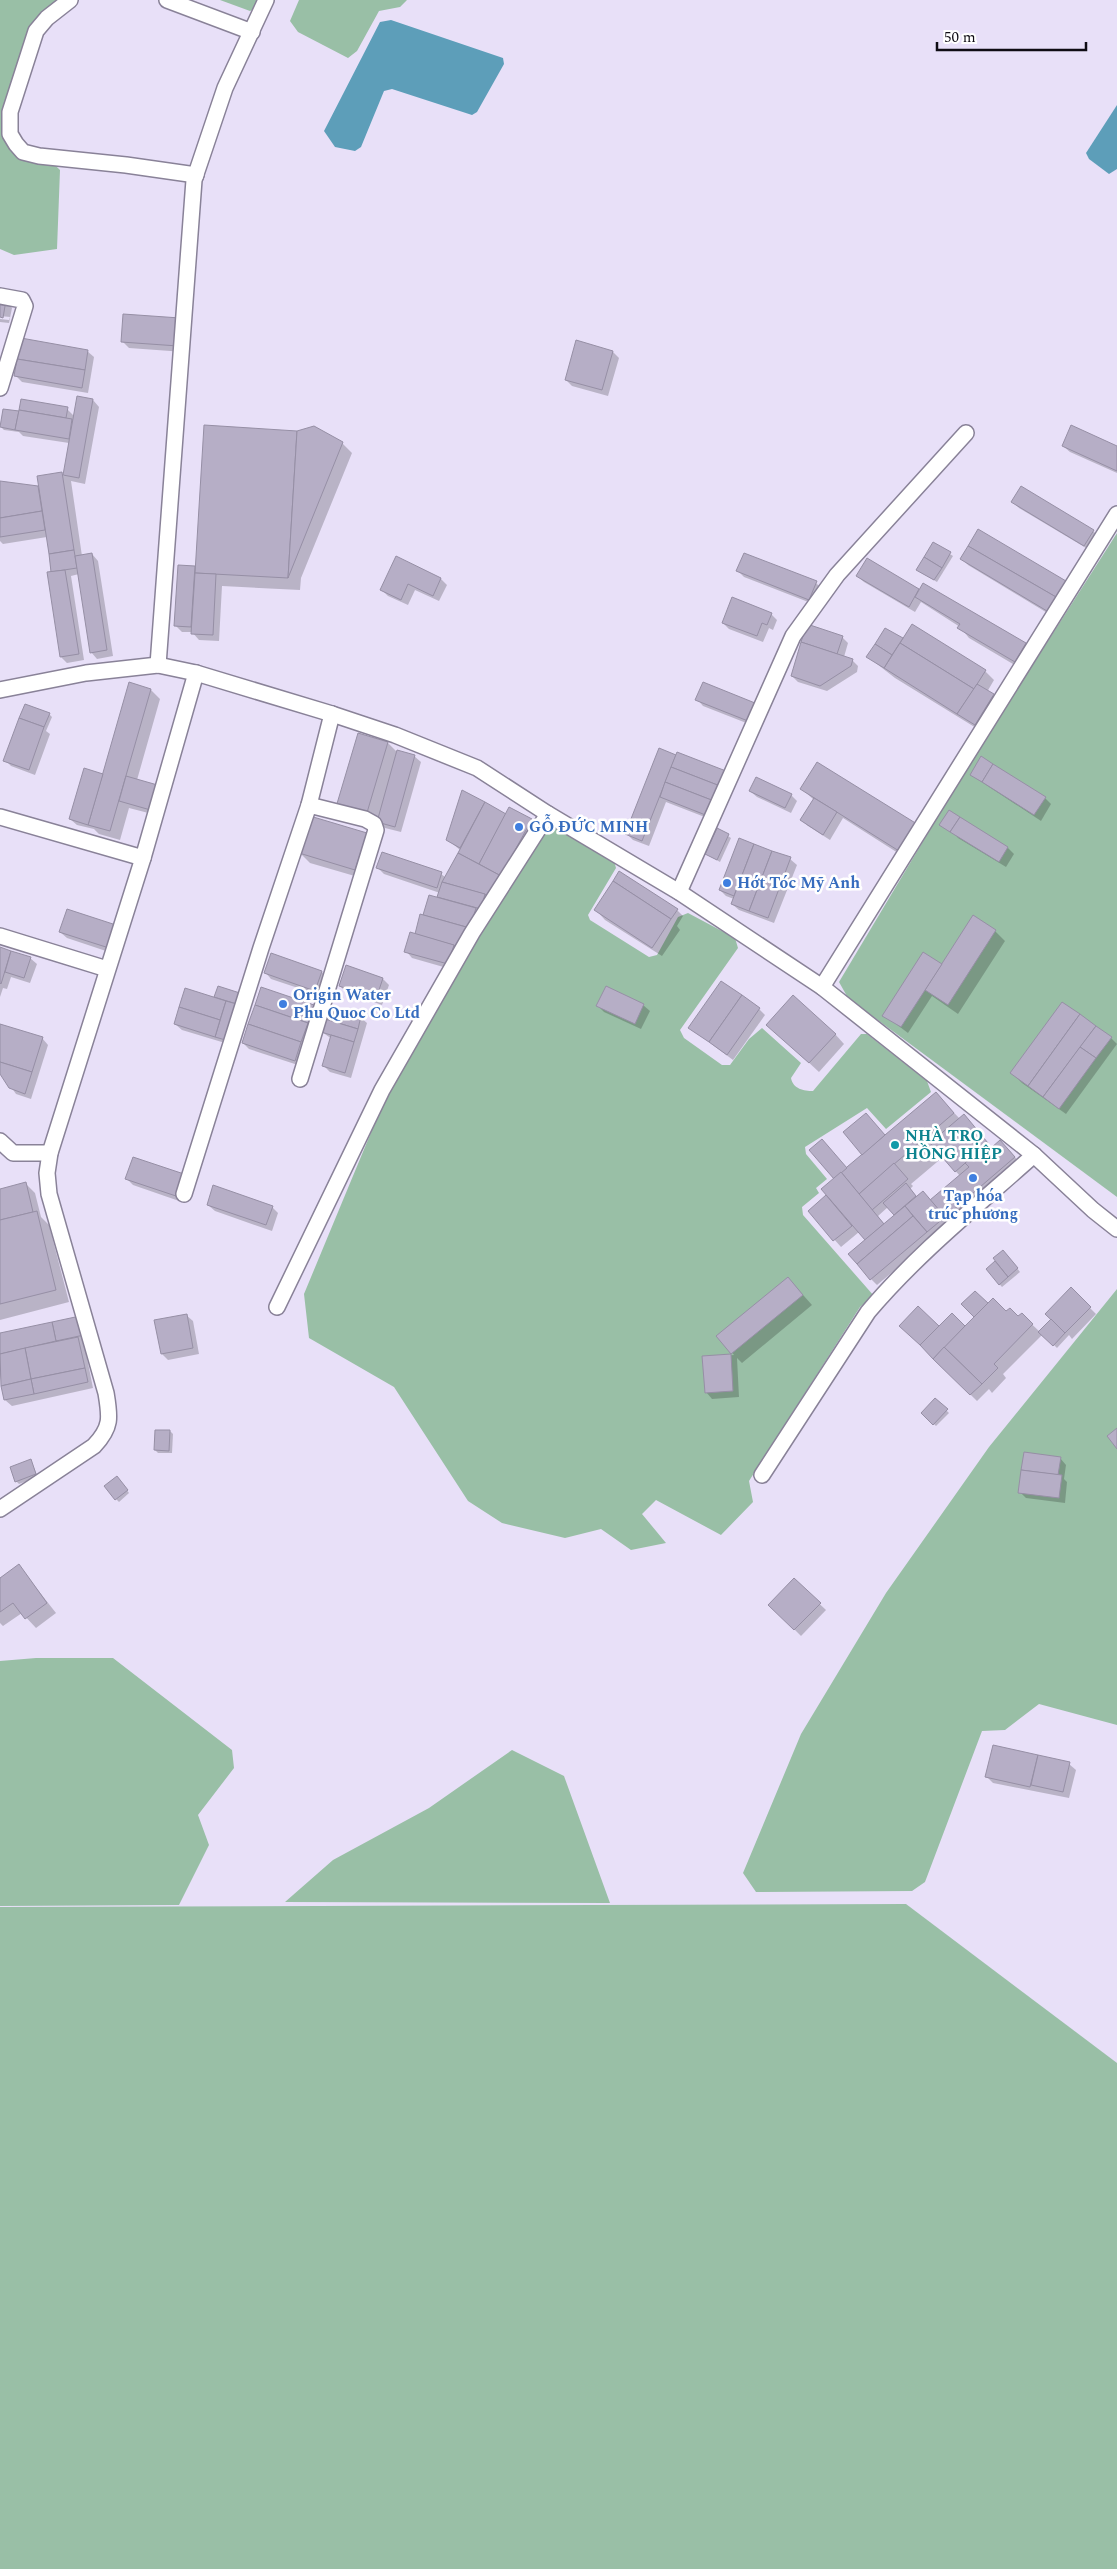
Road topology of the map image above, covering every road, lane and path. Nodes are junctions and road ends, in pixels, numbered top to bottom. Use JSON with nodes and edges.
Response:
{"nodes":[{"id":1,"x":70,"y":0,"type":"edge"},
{"id":2,"x":167,"y":0,"type":"edge"},
{"id":3,"x":266,"y":0,"type":"edge"},
{"id":4,"x":252,"y":32,"type":"junction"},
{"id":5,"x":196,"y":175,"type":"junction"},
{"id":6,"x":0,"y":296,"type":"edge"},
{"id":7,"x":0,"y":388,"type":"edge"},
{"id":8,"x":966,"y":433,"type":"dead end"},
{"id":9,"x":1117,"y":514,"type":"edge"},
{"id":10,"x":158,"y":665,"type":"junction"},
{"id":11,"x":196,"y":673,"type":"junction"},
{"id":12,"x":1,"y":692,"type":"edge"},
{"id":13,"x":332,"y":714,"type":"junction"},
{"id":14,"x":309,"y":805,"type":"junction"},
{"id":15,"x":548,"y":814,"type":"junction"},
{"id":16,"x":0,"y":816,"type":"edge"},
{"id":17,"x":143,"y":858,"type":"junction"},
{"id":18,"x":679,"y":892,"type":"junction"},
{"id":19,"x":0,"y":936,"type":"edge"},
{"id":20,"x":107,"y":969,"type":"junction"},
{"id":21,"x":822,"y":987,"type":"junction"},
{"id":22,"x":300,"y":1079,"type":"dead end"},
{"id":23,"x":0,"y":1141,"type":"edge"},
{"id":24,"x":50,"y":1153,"type":"junction"},
{"id":25,"x":1034,"y":1154,"type":"junction"},
{"id":26,"x":184,"y":1194,"type":"dead end"},
{"id":27,"x":1117,"y":1229,"type":"edge"},
{"id":28,"x":276,"y":1307,"type":"dead end"},
{"id":29,"x":762,"y":1475,"type":"dead end"},
{"id":30,"x":0,"y":1509,"type":"edge"}],
"edges":[{"from":1,"to":5,"type":"street"},
{"from":2,"to":4,"type":"street"},
{"from":3,"to":4,"type":"street"},
{"from":4,"to":5,"type":"street"},
{"from":5,"to":10,"type":"street"},
{"from":6,"to":7,"type":"street"},
{"from":8,"to":18,"type":"street"},
{"from":9,"to":21,"type":"street"},
{"from":10,"to":11,"type":"street"},
{"from":10,"to":12,"type":"street"},
{"from":11,"to":13,"type":"street"},
{"from":11,"to":17,"type":"street"},
{"from":13,"to":14,"type":"street"},
{"from":13,"to":15,"type":"street"},
{"from":14,"to":22,"type":"street"},
{"from":14,"to":26,"type":"street"},
{"from":15,"to":18,"type":"street"},
{"from":15,"to":28,"type":"street"},
{"from":16,"to":17,"type":"street"},
{"from":17,"to":20,"type":"street"},
{"from":18,"to":21,"type":"street"},
{"from":19,"to":20,"type":"street"},
{"from":20,"to":24,"type":"street"},
{"from":21,"to":25,"type":"street"},
{"from":23,"to":24,"type":"street"},
{"from":24,"to":30,"type":"street"},
{"from":25,"to":27,"type":"street"},
{"from":25,"to":29,"type":"street"}]}
